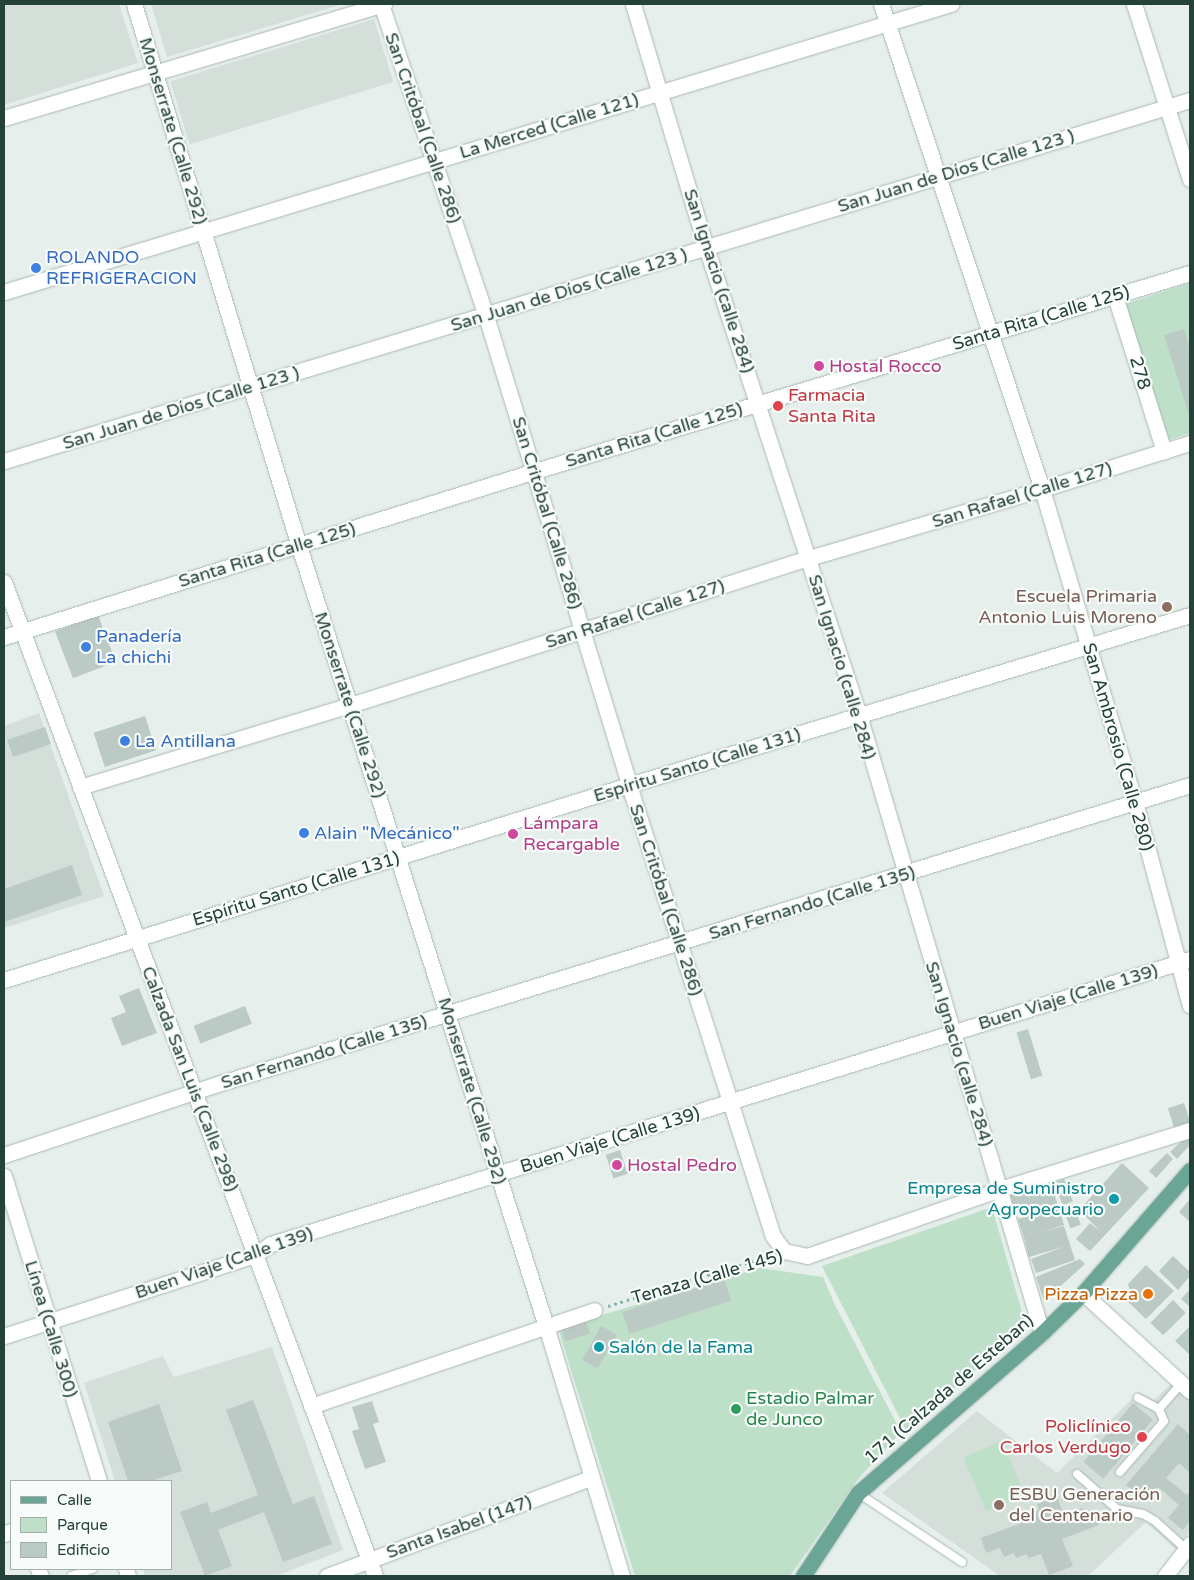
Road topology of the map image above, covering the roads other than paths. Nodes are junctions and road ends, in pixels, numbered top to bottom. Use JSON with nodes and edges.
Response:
{"nodes":[{"id":1,"x":134,"y":4,"type":"edge"},
{"id":2,"x":382,"y":4,"type":"edge"},
{"id":3,"x":633,"y":4,"type":"edge"},
{"id":4,"x":881,"y":4,"type":"edge"},
{"id":5,"x":951,"y":4,"type":"edge"},
{"id":6,"x":1134,"y":4,"type":"edge"},
{"id":7,"x":887,"y":23,"type":"junction"},
{"id":8,"x":156,"y":73,"type":"junction"},
{"id":9,"x":660,"y":92,"type":"junction"},
{"id":10,"x":1190,"y":100,"type":"edge"},
{"id":11,"x":1167,"y":107,"type":"junction"},
{"id":12,"x":4,"y":118,"type":"edge"},
{"id":13,"x":433,"y":161,"type":"junction"},
{"id":14,"x":938,"y":177,"type":"junction"},
{"id":15,"x":1190,"y":179,"type":"edge"},
{"id":16,"x":204,"y":231,"type":"junction"},
{"id":17,"x":706,"y":248,"type":"junction"},
{"id":18,"x":1190,"y":273,"type":"edge"},
{"id":19,"x":4,"y":292,"type":"edge"},
{"id":20,"x":1116,"y":296,"type":"junction"},
{"id":21,"x":486,"y":316,"type":"junction"},
{"id":22,"x":991,"y":333,"type":"junction"},
{"id":23,"x":250,"y":386,"type":"junction"},
{"id":24,"x":758,"y":403,"type":"junction"},
{"id":25,"x":1190,"y":443,"type":"edge"},
{"id":26,"x":1164,"y":451,"type":"junction"},
{"id":27,"x":4,"y":461,"type":"edge"},
{"id":28,"x":535,"y":471,"type":"junction"},
{"id":29,"x":1042,"y":490,"type":"junction"},
{"id":30,"x":299,"y":546,"type":"junction"},
{"id":31,"x":809,"y":558,"type":"junction"},
{"id":32,"x":4,"y":582,"type":"edge"},
{"id":33,"x":1190,"y":614,"type":"edge"},
{"id":34,"x":22,"y":631,"type":"junction"},
{"id":35,"x":583,"y":631,"type":"junction"},
{"id":36,"x":4,"y":637,"type":"edge"},
{"id":37,"x":1090,"y":646,"type":"junction"},
{"id":38,"x":350,"y":705,"type":"junction"},
{"id":39,"x":858,"y":715,"type":"junction"},
{"id":40,"x":629,"y":785,"type":"junction"},
{"id":41,"x":1190,"y":785,"type":"edge"},
{"id":42,"x":80,"y":787,"type":"junction"},
{"id":43,"x":1135,"y":802,"type":"junction"},
{"id":44,"x":399,"y":858,"type":"junction"},
{"id":45,"x":905,"y":874,"type":"junction"},
{"id":46,"x":136,"y":938,"type":"junction"},
{"id":47,"x":680,"y":943,"type":"junction"},
{"id":48,"x":1184,"y":961,"type":"edge"},
{"id":49,"x":4,"y":980,"type":"edge"},
{"id":50,"x":1190,"y":1006,"type":"edge"},
{"id":51,"x":448,"y":1014,"type":"junction"},
{"id":52,"x":952,"y":1032,"type":"junction"},
{"id":53,"x":194,"y":1092,"type":"junction"},
{"id":54,"x":730,"y":1102,"type":"junction"},
{"id":55,"x":1190,"y":1130,"type":"edge"},
{"id":56,"x":4,"y":1155,"type":"edge"},
{"id":57,"x":1190,"y":1170,"type":"edge"},
{"id":58,"x":498,"y":1175,"type":"junction"},
{"id":59,"x":4,"y":1176,"type":"edge"},
{"id":60,"x":1000,"y":1189,"type":"junction"},
{"id":61,"x":784,"y":1251,"type":"joint"},
{"id":62,"x":255,"y":1255,"type":"junction"},
{"id":63,"x":1083,"y":1293,"type":"junction"},
{"id":64,"x":594,"y":1310,"type":"road end"},
{"id":65,"x":50,"y":1323,"type":"junction"},
{"id":66,"x":546,"y":1326,"type":"junction"},
{"id":67,"x":1042,"y":1333,"type":"junction"},
{"id":68,"x":4,"y":1336,"type":"edge"},
{"id":69,"x":1187,"y":1383,"type":"edge"},
{"id":70,"x":1138,"y":1398,"type":"dead end"},
{"id":71,"x":311,"y":1406,"type":"junction"},
{"id":72,"x":1159,"y":1410,"type":"junction"},
{"id":73,"x":1120,"y":1472,"type":"dead end"},
{"id":74,"x":1077,"y":1474,"type":"dead end"},
{"id":75,"x":592,"y":1478,"type":"junction"},
{"id":76,"x":99,"y":1480,"type":"edge"},
{"id":77,"x":858,"y":1493,"type":"junction"},
{"id":78,"x":1188,"y":1546,"type":"edge"},
{"id":79,"x":369,"y":1560,"type":"junction"},
{"id":80,"x":962,"y":1562,"type":"dead end"},
{"id":81,"x":91,"y":1570,"type":"edge"},
{"id":82,"x":71,"y":1576,"type":"edge"},
{"id":83,"x":327,"y":1576,"type":"edge"},
{"id":84,"x":375,"y":1576,"type":"edge"},
{"id":85,"x":622,"y":1576,"type":"edge"},
{"id":86,"x":803,"y":1576,"type":"edge"},
{"id":87,"x":1165,"y":1576,"type":"edge"}],
"edges":[{"from":1,"to":8,"type":"street","name":"Monserrate (Calle 292)"},
{"from":2,"to":8,"type":"street"},
{"from":2,"to":13,"type":"street","name":"San Critóbal (Calle 286)"},
{"from":3,"to":9,"type":"street","name":"San Ignacio (calle 284)"},
{"from":4,"to":7,"type":"street","name":"San Ambrosio (Calle 280)"},
{"from":5,"to":7,"type":"street","name":"La Merced (Calle 121)"},
{"from":6,"to":11,"type":"street"},
{"from":7,"to":9,"type":"street","name":"La Merced (Calle 121)"},
{"from":7,"to":14,"type":"street","name":"San Ambrosio (Calle 280)"},
{"from":8,"to":12,"type":"street"},
{"from":8,"to":16,"type":"street","name":"Monserrate (Calle 292)"},
{"from":9,"to":13,"type":"street","name":"La Merced (Calle 121)"},
{"from":9,"to":17,"type":"street","name":"San Ignacio (calle 284)"},
{"from":10,"to":11,"type":"street","name":"San Juan de Díos (Calle 123 )"},
{"from":11,"to":14,"type":"street","name":"San Juan de Díos (Calle 123 )"},
{"from":11,"to":15,"type":"street"},
{"from":13,"to":16,"type":"street","name":"La Merced (Calle 121)"},
{"from":13,"to":21,"type":"street","name":"San Critóbal (Calle 286)"},
{"from":14,"to":17,"type":"street","name":"San Juan de Díos (Calle 123 )"},
{"from":14,"to":22,"type":"street","name":"San Ambrosio (Calle 280)"},
{"from":16,"to":19,"type":"street","name":"La Merced (Calle 121)"},
{"from":16,"to":23,"type":"street","name":"Monserrate (Calle 292)"},
{"from":17,"to":21,"type":"street","name":"San Juan de Díos (Calle 123 )"},
{"from":17,"to":24,"type":"street","name":"San Ignacio (calle 284)"},
{"from":18,"to":20,"type":"street","name":"Santa Rita (Calle 125)"},
{"from":20,"to":22,"type":"street","name":"Santa Rita (Calle 125)"},
{"from":20,"to":26,"type":"street","name":"278"},
{"from":21,"to":23,"type":"street","name":"San Juan de Díos (Calle 123 )"},
{"from":21,"to":28,"type":"street","name":"San Critóbal (Calle 286)"},
{"from":22,"to":24,"type":"street","name":"Santa Rita (Calle 125)"},
{"from":22,"to":29,"type":"street","name":"San Ambrosio (Calle 280)"},
{"from":23,"to":27,"type":"street","name":"San Juan de Díos (Calle 123 )"},
{"from":23,"to":30,"type":"street","name":"Monserrate (Calle 292)"},
{"from":24,"to":28,"type":"street","name":"Santa Rita (Calle 125)"},
{"from":24,"to":31,"type":"street","name":"San Ignacio (calle 284)"},
{"from":25,"to":26,"type":"street","name":"San Rafael (Calle 127)"},
{"from":26,"to":29,"type":"street","name":"San Rafael (Calle 127)"},
{"from":28,"to":30,"type":"street","name":"Santa Rita (Calle 125)"},
{"from":28,"to":35,"type":"street","name":"San Critóbal (Calle 286)"},
{"from":29,"to":31,"type":"street","name":"San Rafael (Calle 127)"},
{"from":29,"to":37,"type":"street","name":"San Ambrosio (Calle 280)"},
{"from":30,"to":34,"type":"street","name":"Santa Rita (Calle 125)"},
{"from":30,"to":38,"type":"street","name":"Monserrate (Calle 292)"},
{"from":31,"to":35,"type":"street","name":"San Rafael (Calle 127)"},
{"from":31,"to":39,"type":"street","name":"San Ignacio (calle 284)"},
{"from":32,"to":34,"type":"street","name":"Calzada San Luis (Calle 298)"},
{"from":33,"to":37,"type":"street","name":"Espíritu Santo (Calle 131)"},
{"from":34,"to":36,"type":"street","name":"Santa Rita (Calle 125)"},
{"from":34,"to":42,"type":"street","name":"Calzada San Luis (Calle 298)"},
{"from":35,"to":38,"type":"street","name":"San Rafael (Calle 127)"},
{"from":35,"to":40,"type":"street","name":"San Critóbal (Calle 286)"},
{"from":37,"to":39,"type":"street","name":"Espíritu Santo (Calle 131)"},
{"from":37,"to":43,"type":"street","name":"San Ambrosio (Calle 280)"},
{"from":38,"to":42,"type":"street","name":"San Rafael (Calle 127)"},
{"from":38,"to":44,"type":"street","name":"Monserrate (Calle 292)"},
{"from":39,"to":40,"type":"street","name":"Espíritu Santo (Calle 131)"},
{"from":39,"to":45,"type":"street","name":"San Ignacio (calle 284)"},
{"from":40,"to":44,"type":"street","name":"Espíritu Santo (Calle 131)"},
{"from":40,"to":47,"type":"street","name":"San Critóbal (Calle 286)"},
{"from":41,"to":43,"type":"street","name":"San Fernando (Calle 135)"},
{"from":42,"to":46,"type":"street","name":"Calzada San Luis (Calle 298)"},
{"from":43,"to":45,"type":"street","name":"San Fernando (Calle 135)"},
{"from":43,"to":48,"type":"street","name":"San Ambrosio (Calle 280)"},
{"from":44,"to":46,"type":"street","name":"Espíritu Santo (Calle 131)"},
{"from":44,"to":51,"type":"street","name":"Monserrate (Calle 292)"},
{"from":45,"to":47,"type":"street","name":"San Fernando (Calle 135)"},
{"from":45,"to":52,"type":"street","name":"San Ignacio (calle 284)"},
{"from":46,"to":49,"type":"street","name":"Espíritu Santo (Calle 131)"},
{"from":46,"to":53,"type":"street","name":"Calzada San Luis (Calle 298)"},
{"from":47,"to":51,"type":"street","name":"San Fernando (Calle 135)"},
{"from":47,"to":54,"type":"street","name":"San Critóbal (Calle 286)"},
{"from":48,"to":50,"type":"street","name":"San Ambrosio (Calle 280)"},
{"from":48,"to":52,"type":"street","name":"Buen Viaje (Calle 139)"},
{"from":51,"to":53,"type":"street","name":"San Fernando (Calle 135)"},
{"from":51,"to":58,"type":"street","name":"Monserrate (Calle 292)"},
{"from":52,"to":54,"type":"street","name":"Buen Viaje (Calle 139)"},
{"from":52,"to":60,"type":"street","name":"San Ignacio (calle 284)"},
{"from":53,"to":56,"type":"street","name":"San Fernando (Calle 135)"},
{"from":53,"to":62,"type":"street","name":"Calzada San Luis (Calle 298)"},
{"from":54,"to":58,"type":"street","name":"Buen Viaje (Calle 139)"},
{"from":54,"to":61,"type":"street","name":"San Critóbal (Calle 286)"},
{"from":55,"to":60,"type":"street","name":"Tenaza (Calle 145)"},
{"from":57,"to":63,"type":"main road","name":"171 (Calzada de Esteban)"},
{"from":58,"to":62,"type":"street","name":"Buen Viaje (Calle 139)"},
{"from":58,"to":66,"type":"street","name":"Monserrate (Calle 292)"},
{"from":59,"to":65,"type":"street","name":"Línea (Calle 300)"},
{"from":60,"to":61,"type":"street","name":"Tenaza (Calle 145)"},
{"from":60,"to":67,"type":"street","name":"San Ignacio (calle 284)"},
{"from":62,"to":65,"type":"street","name":"Buen Viaje (Calle 139)"},
{"from":62,"to":71,"type":"street","name":"Calzada San Luis (Calle 298)"},
{"from":63,"to":67,"type":"main road","name":"171 (Calzada de Esteban)"},
{"from":63,"to":69,"type":"street"},
{"from":64,"to":66,"type":"street"},
{"from":65,"to":68,"type":"street","name":"Buen Viaje (Calle 139)"},
{"from":65,"to":76,"type":"street","name":"Línea (Calle 300)"},
{"from":66,"to":71,"type":"street"},
{"from":66,"to":75,"type":"street","name":"Monserrate (Calle 292)"},
{"from":67,"to":77,"type":"main road","name":"171 (Calzada de Esteban)"},
{"from":69,"to":72,"type":"lane"},
{"from":70,"to":72,"type":"lane"},
{"from":71,"to":79,"type":"street","name":"Calzada San Luis (Calle 298)"},
{"from":72,"to":73,"type":"lane"},
{"from":74,"to":78,"type":"lane"},
{"from":75,"to":79,"type":"street","name":"Santa Isabel (147)"},
{"from":75,"to":85,"type":"street","name":"Monserrate (Calle 292)"},
{"from":77,"to":80,"type":"lane"},
{"from":77,"to":86,"type":"main road","name":"171 (Calzada de Esteban)"},
{"from":78,"to":87,"type":"street"},
{"from":79,"to":83,"type":"street","name":"Santa Isabel (147)"},
{"from":79,"to":84,"type":"street","name":"Calzada San Luis (Calle 298)"},
{"from":81,"to":82,"type":"lane"}]}
